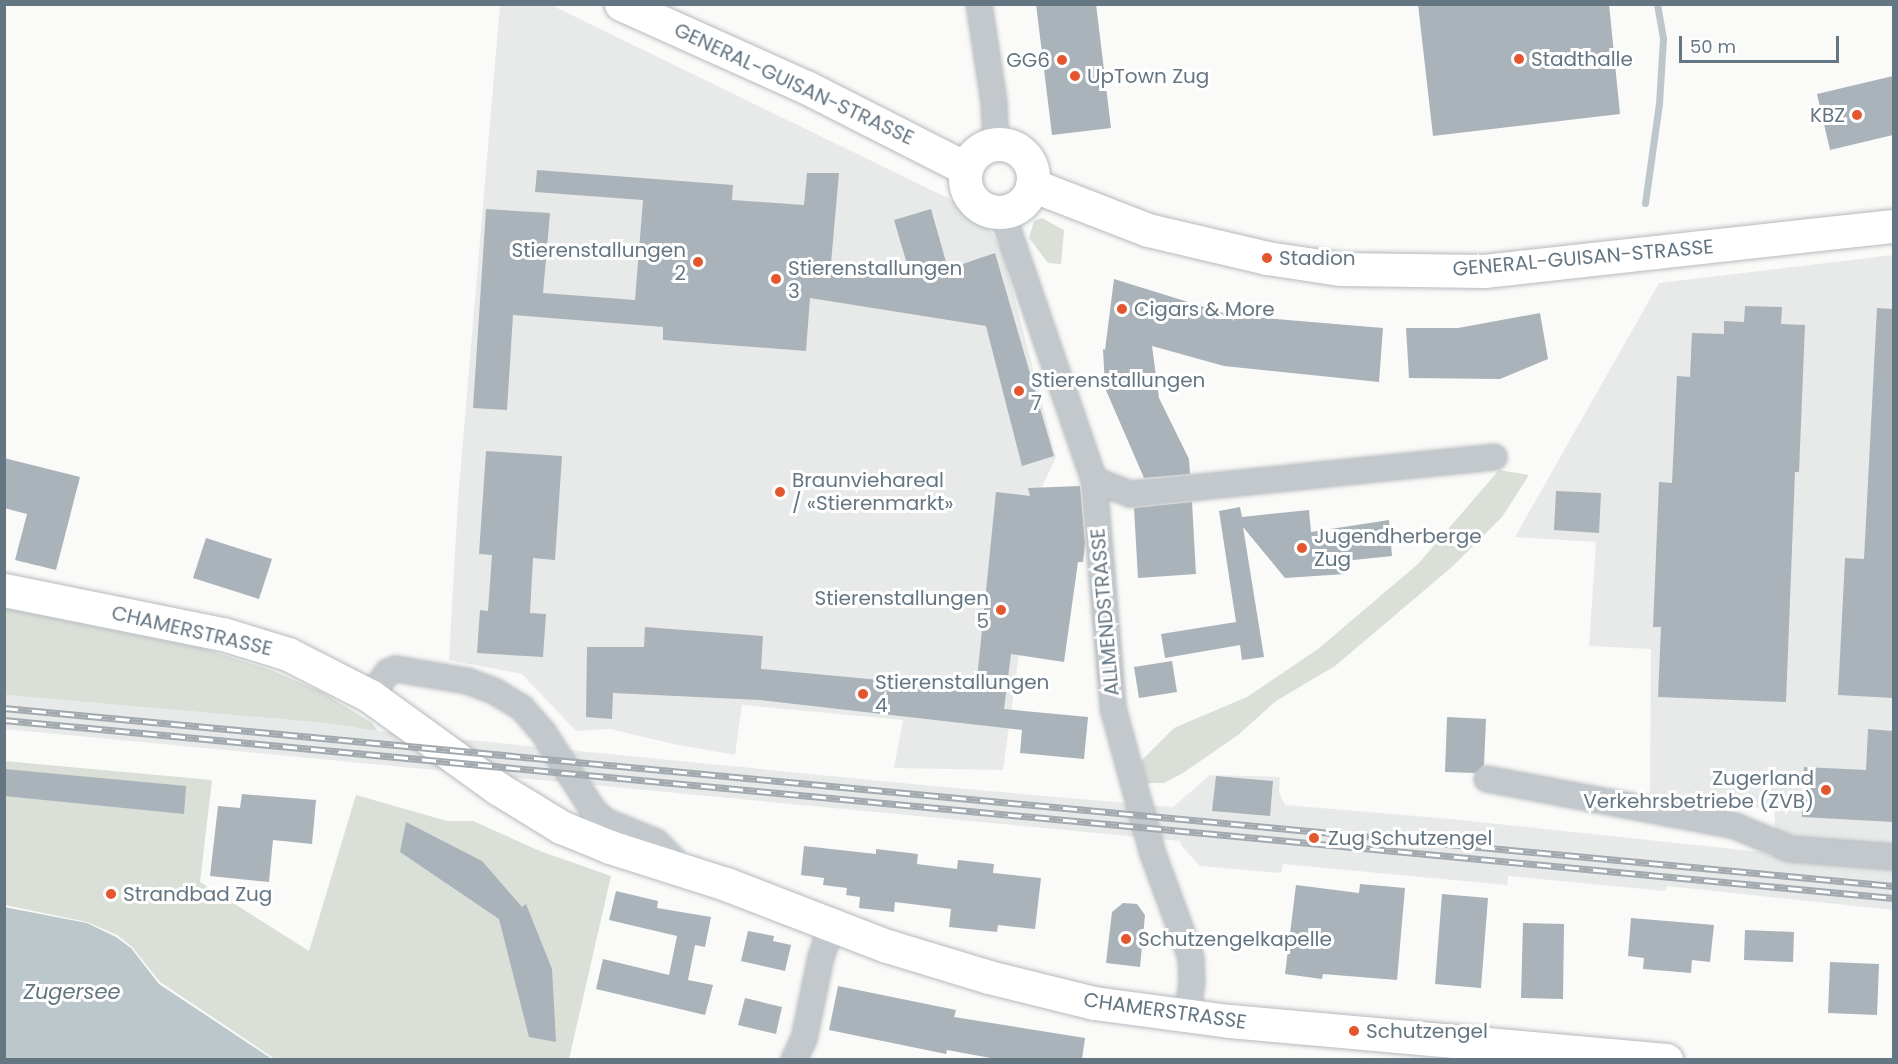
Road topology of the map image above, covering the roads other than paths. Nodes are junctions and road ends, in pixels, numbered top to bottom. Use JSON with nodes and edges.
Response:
{"nodes":[{"id":1,"x":621,"y":4,"type":"edge"},
{"id":2,"x":979,"y":4,"type":"edge"},
{"id":3,"x":996,"y":144,"type":"junction"},
{"id":4,"x":966,"y":168,"type":"junction"},
{"id":5,"x":1032,"y":185,"type":"junction"},
{"id":6,"x":1004,"y":212,"type":"junction"},
{"id":7,"x":1893,"y":226,"type":"edge"},
{"id":8,"x":1494,"y":457,"type":"dead end"},
{"id":9,"x":1094,"y":480,"type":"junction"},
{"id":10,"x":4,"y":590,"type":"edge"},
{"id":11,"x":370,"y":696,"type":"junction"},
{"id":12,"x":1487,"y":779,"type":"dead end"},
{"id":13,"x":1893,"y":857,"type":"edge"},
{"id":14,"x":684,"y":869,"type":"junction"},
{"id":15,"x":832,"y":925,"type":"junction"},
{"id":16,"x":1187,"y":1016,"type":"junction"},
{"id":17,"x":794,"y":1059,"type":"edge"},
{"id":18,"x":1666,"y":1059,"type":"edge"}],
"edges":[{"from":1,"to":4,"type":"main road","name":"GENERAL-GUISAN-STRASSE"},
{"from":2,"to":3,"type":"street"},
{"from":3,"to":4,"type":"main road"},
{"from":3,"to":5,"type":"main road"},
{"from":4,"to":6,"type":"main road"},
{"from":5,"to":6,"type":"main road"},
{"from":5,"to":7,"type":"main road","name":"GENERAL-GUISAN-STRASSE"},
{"from":6,"to":9,"type":"street","name":"ALLMENDSTRASSE"},
{"from":8,"to":9,"type":"street"},
{"from":9,"to":16,"type":"street","name":"ALLMENDSTRASSE"},
{"from":10,"to":11,"type":"main road","name":"CHAMERSTRASSE"},
{"from":11,"to":14,"type":"main road","name":"CHAMERSTRASSE"},
{"from":11,"to":14,"type":"street","name":"CHAMERSTRASSE"},
{"from":12,"to":13,"type":"street"},
{"from":14,"to":15,"type":"main road","name":"CHAMERSTRASSE"},
{"from":15,"to":16,"type":"main road","name":"CHAMERSTRASSE"},
{"from":15,"to":17,"type":"street"},
{"from":16,"to":18,"type":"main road","name":"CHAMERSTRASSE"}]}
